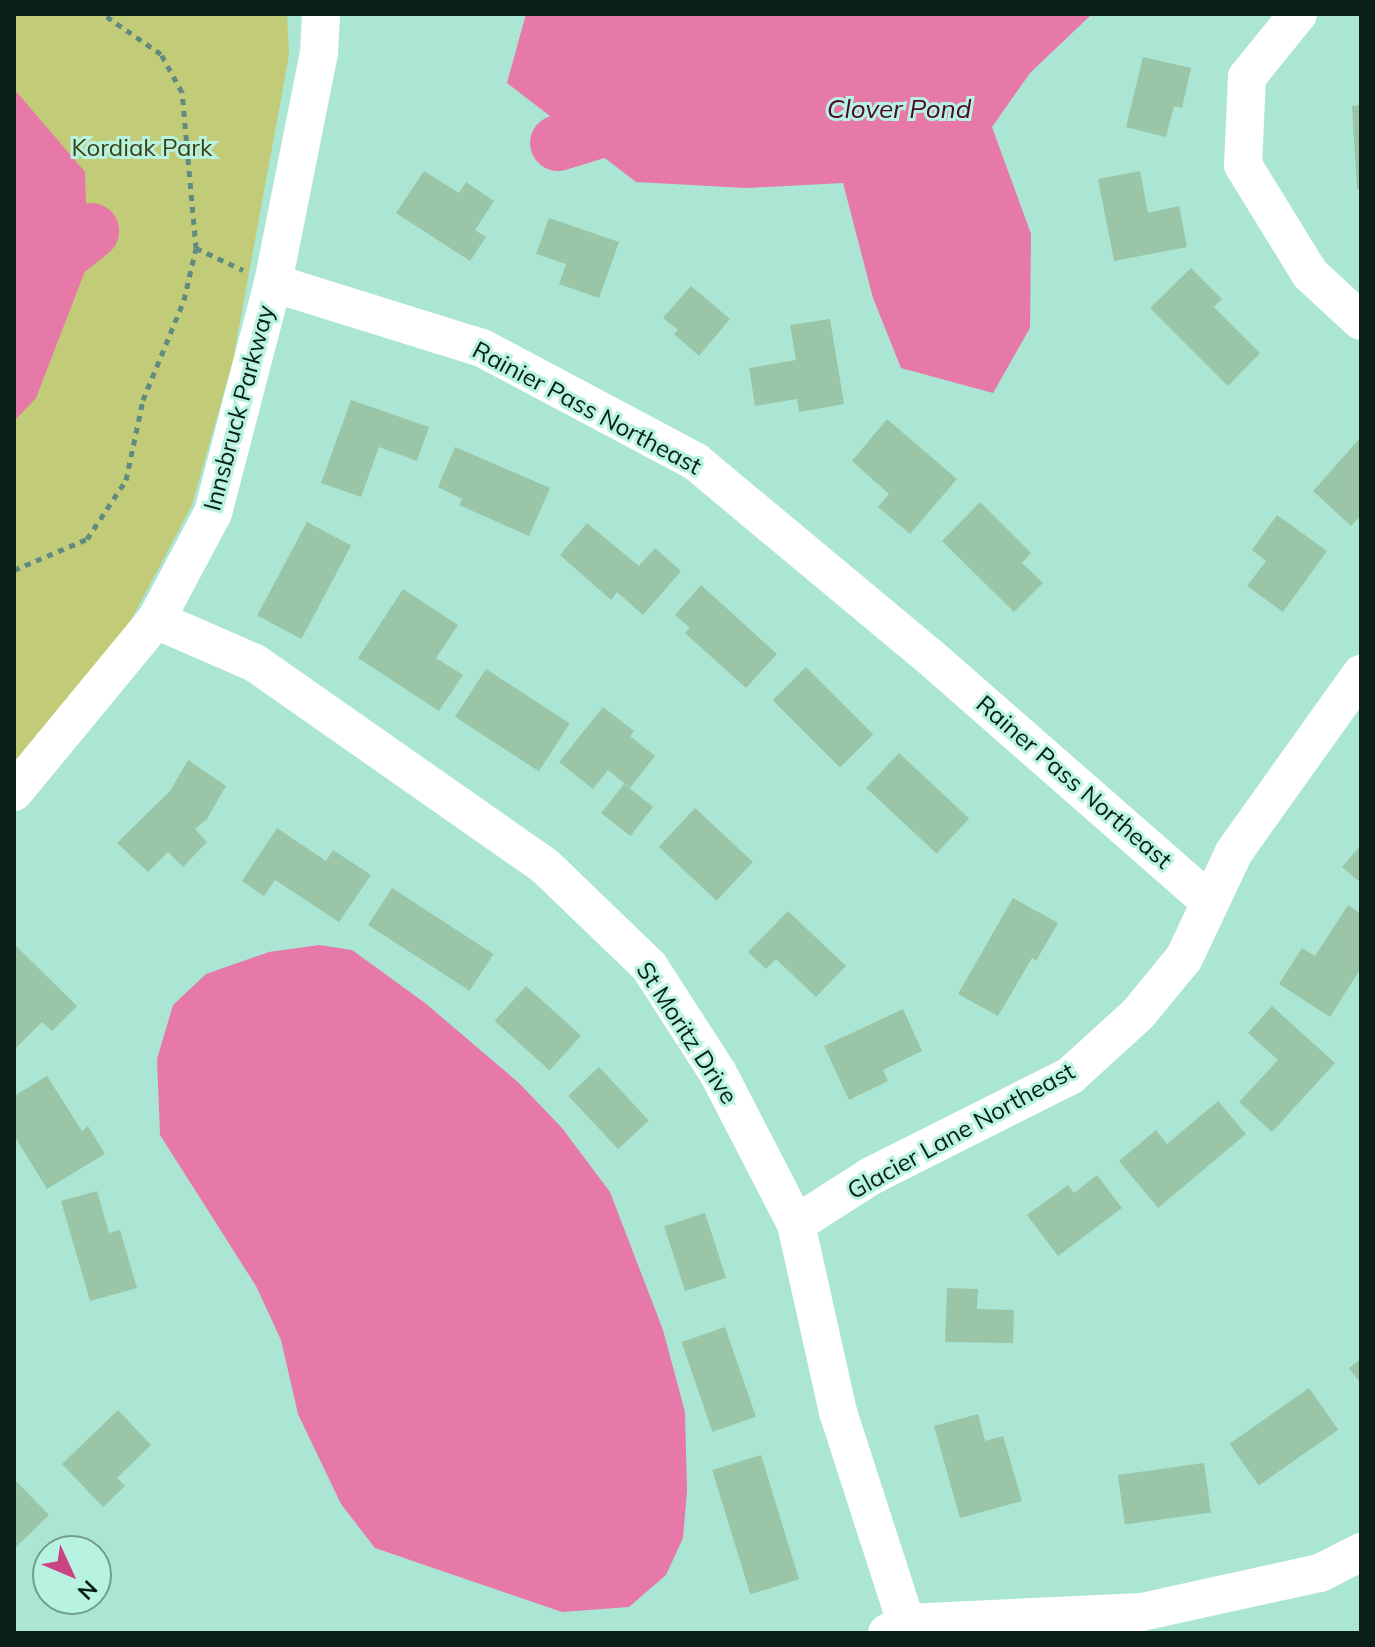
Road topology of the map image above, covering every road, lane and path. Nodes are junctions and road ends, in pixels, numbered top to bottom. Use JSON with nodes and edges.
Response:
{"nodes":[{"id":1,"x":103,"y":14,"type":"edge"},
{"id":2,"x":321,"y":14,"type":"edge"},
{"id":3,"x":1298,"y":14,"type":"edge"},
{"id":4,"x":196,"y":248,"type":"junction"},
{"id":5,"x":273,"y":283,"type":"junction"},
{"id":6,"x":1361,"y":321,"type":"edge"},
{"id":7,"x":14,"y":570,"type":"edge"},
{"id":8,"x":156,"y":620,"type":"junction"},
{"id":9,"x":937,"y":663,"type":"joint"},
{"id":10,"x":1361,"y":674,"type":"edge"},
{"id":11,"x":14,"y":792,"type":"edge"},
{"id":12,"x":1210,"y":902,"type":"junction"},
{"id":13,"x":796,"y":1224,"type":"junction"},
{"id":14,"x":1361,"y":1552,"type":"edge"},
{"id":15,"x":896,"y":1628,"type":"edge"}],
"edges":[{"from":1,"to":4,"type":"path"},
{"from":2,"to":5,"type":"street","name":"Innsbruck Parkway"},
{"from":3,"to":6,"type":"street"},
{"from":4,"to":5,"type":"path"},
{"from":4,"to":7,"type":"path"},
{"from":5,"to":8,"type":"street","name":"Innsbruck Parkway"},
{"from":5,"to":9,"type":"street","name":"Rainier Pass Northeast"},
{"from":8,"to":11,"type":"street","name":"Innsbruck Parkway"},
{"from":8,"to":13,"type":"street","name":"St Moritz Drive"},
{"from":9,"to":12,"type":"street","name":"Rainer Pass Northeast"},
{"from":10,"to":12,"type":"street","name":"Glacier Lane Northeast"},
{"from":12,"to":13,"type":"street","name":"Glacier Lane Northeast"},
{"from":13,"to":15,"type":"street","name":"St Moritz Drive"},
{"from":14,"to":15,"type":"street"}]}
